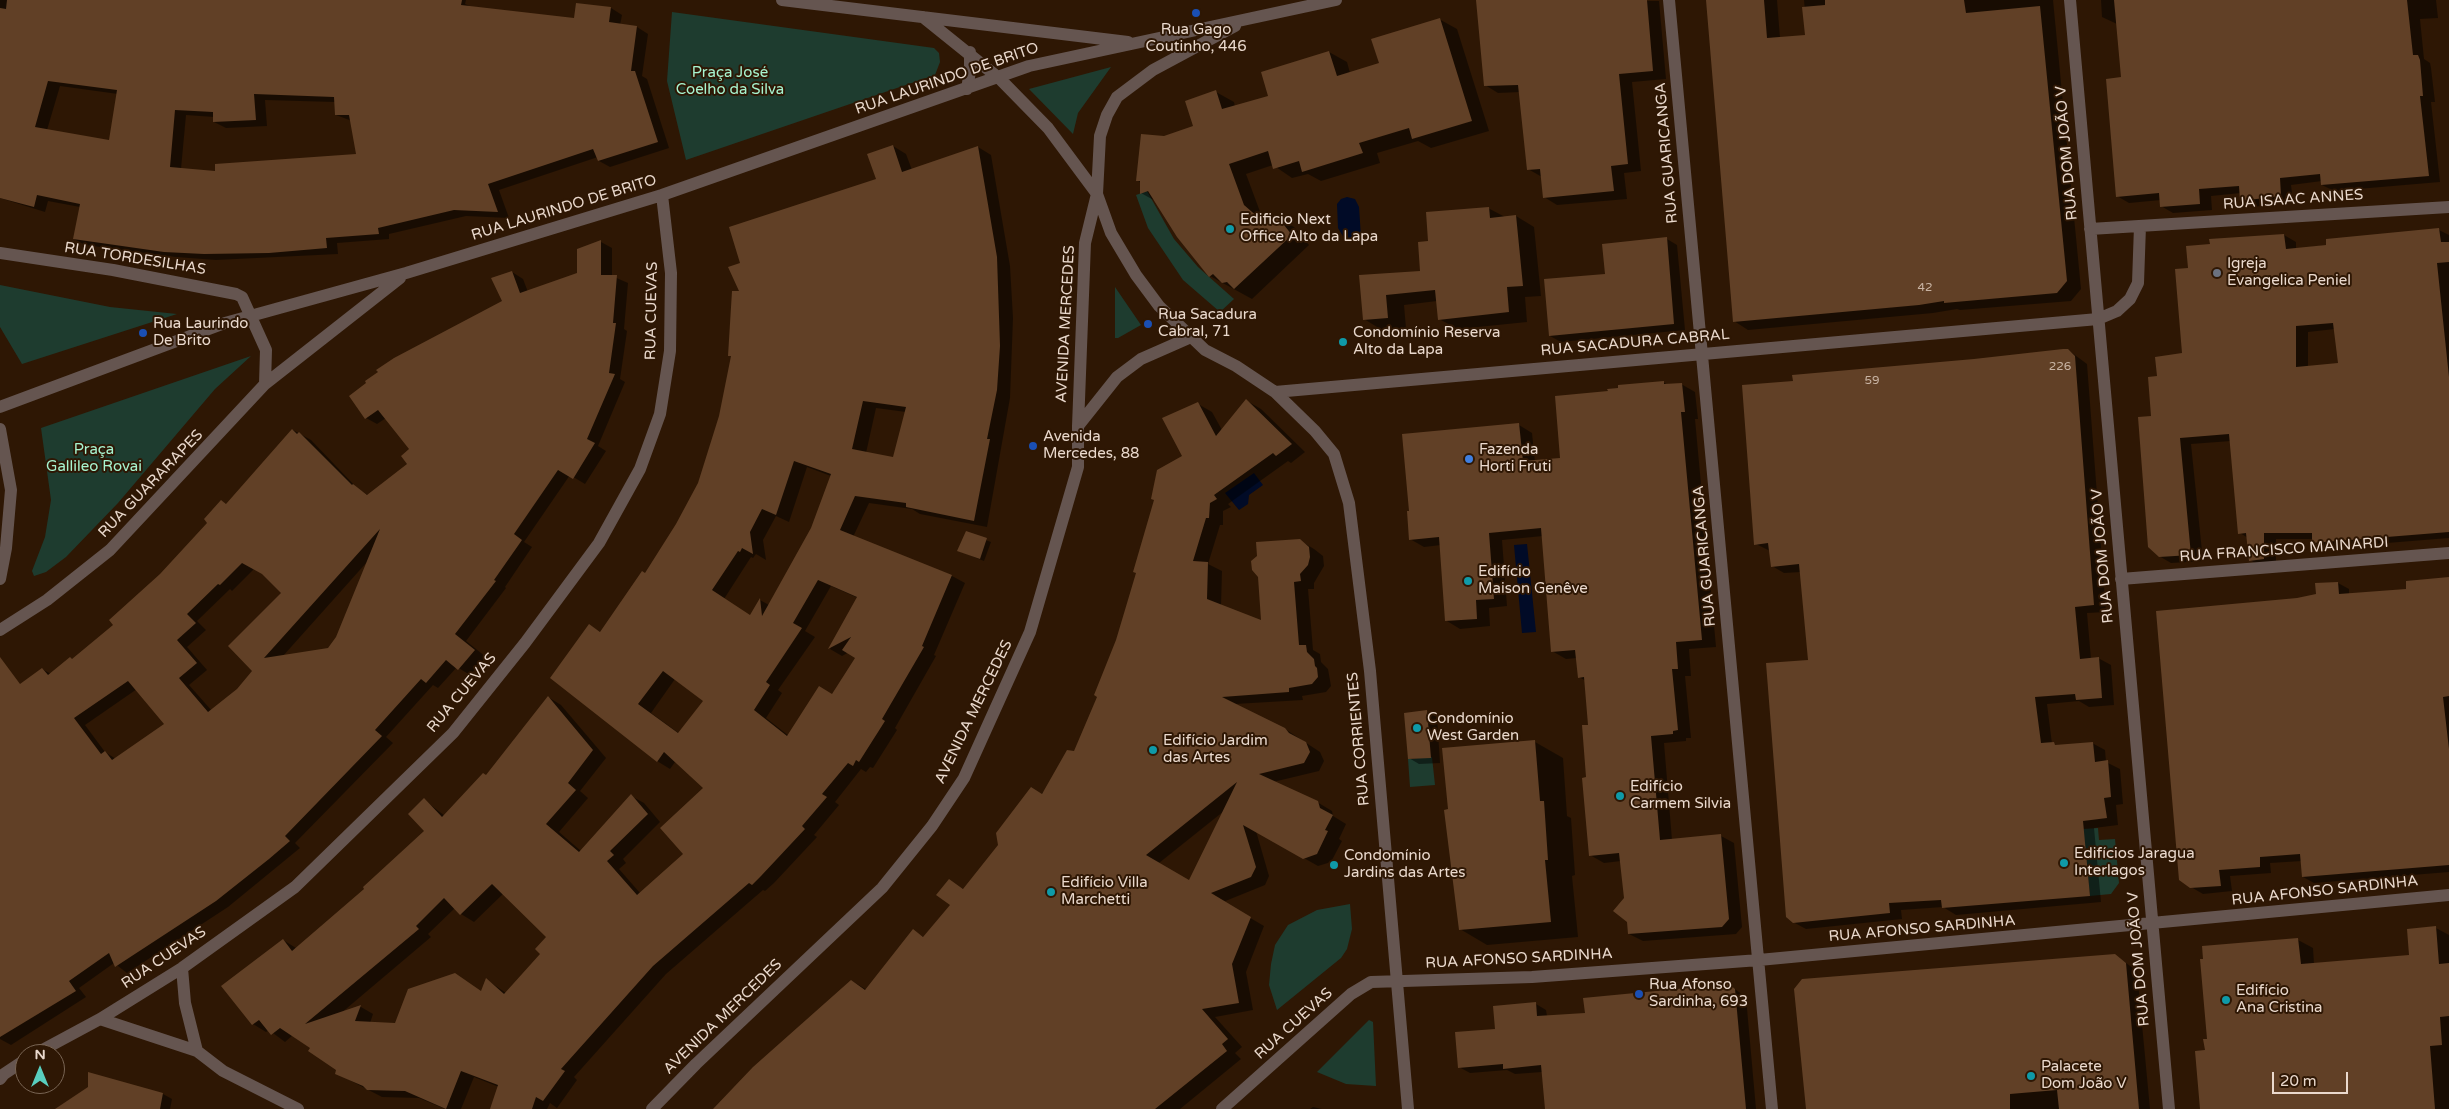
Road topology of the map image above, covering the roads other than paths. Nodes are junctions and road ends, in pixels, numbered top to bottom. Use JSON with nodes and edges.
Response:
{"nodes":[{"id":1,"x":782,"y":0,"type":"edge"},
{"id":2,"x":1336,"y":0,"type":"edge"},
{"id":3,"x":1669,"y":0,"type":"edge"},
{"id":4,"x":2070,"y":0,"type":"edge"},
{"id":5,"x":924,"y":17,"type":"junction"},
{"id":6,"x":1250,"y":18,"type":"junction"},
{"id":7,"x":1138,"y":44,"type":"junction"},
{"id":8,"x":970,"y":52,"type":"junction"},
{"id":9,"x":1000,"y":78,"type":"junction"},
{"id":10,"x":967,"y":90,"type":"junction"},
{"id":11,"x":1012,"y":91,"type":"junction"},
{"id":12,"x":1096,"y":194,"type":"junction"},
{"id":13,"x":662,"y":195,"type":"junction"},
{"id":14,"x":2449,"y":206,"type":"edge"},
{"id":15,"x":2140,"y":226,"type":"junction"},
{"id":16,"x":2090,"y":229,"type":"junction"},
{"id":17,"x":0,"y":253,"type":"edge"},
{"id":18,"x":406,"y":273,"type":"junction"},
{"id":19,"x":252,"y":317,"type":"junction"},
{"id":20,"x":2098,"y":319,"type":"junction"},
{"id":21,"x":1191,"y":337,"type":"junction"},
{"id":22,"x":1702,"y":354,"type":"junction"},
{"id":23,"x":265,"y":384,"type":"junction"},
{"id":24,"x":1275,"y":392,"type":"junction"},
{"id":25,"x":0,"y":407,"type":"edge"},
{"id":26,"x":1078,"y":426,"type":"junction"},
{"id":27,"x":0,"y":430,"type":"edge"},
{"id":28,"x":2449,"y":553,"type":"edge"},
{"id":29,"x":0,"y":579,"type":"edge"},
{"id":30,"x":2121,"y":579,"type":"junction"},
{"id":31,"x":0,"y":630,"type":"edge"},
{"id":32,"x":2449,"y":895,"type":"edge"},
{"id":33,"x":2152,"y":925,"type":"junction"},
{"id":34,"x":1759,"y":960,"type":"junction"},
{"id":35,"x":182,"y":968,"type":"junction"},
{"id":36,"x":1397,"y":981,"type":"junction"},
{"id":37,"x":100,"y":1019,"type":"junction"},
{"id":38,"x":54,"y":1044,"type":"edge"},
{"id":39,"x":197,"y":1051,"type":"junction"},
{"id":40,"x":15,"y":1067,"type":"edge"},
{"id":41,"x":0,"y":1079,"type":"edge"},
{"id":42,"x":298,"y":1109,"type":"edge"},
{"id":43,"x":652,"y":1109,"type":"edge"},
{"id":44,"x":1222,"y":1109,"type":"edge"},
{"id":45,"x":1408,"y":1109,"type":"edge"},
{"id":46,"x":1772,"y":1109,"type":"edge"},
{"id":47,"x":2168,"y":1109,"type":"edge"}],
"edges":[{"from":1,"to":5,"type":"street"},
{"from":2,"to":6,"type":"street","name":"RUA LAURINDO DE BRITO"},
{"from":3,"to":22,"type":"street","name":"RUA GUARICANGA"},
{"from":4,"to":16,"type":"street","name":"RUA DOM JOÃO V"},
{"from":5,"to":7,"type":"street"},
{"from":5,"to":8,"type":"street"},
{"from":6,"to":7,"type":"street","name":"RUA LAURINDO DE BRITO"},
{"from":6,"to":12,"type":"street","name":"AVENIDA MERCEDES"},
{"from":7,"to":9,"type":"street","name":"RUA LAURINDO DE BRITO"},
{"from":8,"to":9,"type":"street"},
{"from":8,"to":10,"type":"street"},
{"from":9,"to":10,"type":"street","name":"RUA LAURINDO DE BRITO"},
{"from":9,"to":11,"type":"street"},
{"from":10,"to":11,"type":"street"},
{"from":10,"to":13,"type":"street","name":"RUA LAURINDO DE BRITO"},
{"from":11,"to":12,"type":"street"},
{"from":12,"to":21,"type":"street"},
{"from":12,"to":26,"type":"street","name":"AVENIDA MERCEDES"},
{"from":13,"to":18,"type":"street","name":"RUA LAURINDO DE BRITO"},
{"from":13,"to":35,"type":"street","name":"RUA CUEVAS"},
{"from":14,"to":15,"type":"street","name":"RUA ISAAC ANNES"},
{"from":15,"to":16,"type":"street","name":"RUA ISAAC ANNES"},
{"from":15,"to":20,"type":"street"},
{"from":16,"to":20,"type":"street","name":"RUA DOM JOÃO V"},
{"from":17,"to":19,"type":"street","name":"RUA TORDESILHAS"},
{"from":18,"to":19,"type":"street","name":"RUA LAURINDO DE BRITO"},
{"from":18,"to":23,"type":"street","name":"RUA GUARARAPES"},
{"from":19,"to":23,"type":"street"},
{"from":19,"to":25,"type":"street","name":"RUA LAURINDO DE BRITO"},
{"from":20,"to":22,"type":"street","name":"RUA SACADURA CABRAL"},
{"from":20,"to":30,"type":"street","name":"RUA DOM JOÃO V"},
{"from":21,"to":24,"type":"street"},
{"from":21,"to":26,"type":"street","name":"AVENIDA MERCEDES"},
{"from":22,"to":24,"type":"street","name":"RUA SACADURA CABRAL"},
{"from":22,"to":34,"type":"street","name":"RUA GUARICANGA"},
{"from":23,"to":31,"type":"street","name":"RUA GUARARAPES"},
{"from":24,"to":36,"type":"street","name":"RUA CORRIENTES"},
{"from":26,"to":43,"type":"street","name":"AVENIDA MERCEDES"},
{"from":27,"to":29,"type":"street"},
{"from":28,"to":30,"type":"street","name":"RUA FRANCISCO MAINARDI"},
{"from":30,"to":33,"type":"street","name":"RUA DOM JOÃO V"},
{"from":32,"to":33,"type":"street","name":"RUA AFONSO SARDINHA"},
{"from":33,"to":34,"type":"street","name":"RUA AFONSO SARDINHA"},
{"from":33,"to":47,"type":"street","name":"RUA DOM JOÃO V"},
{"from":34,"to":36,"type":"street","name":"RUA AFONSO SARDINHA"},
{"from":34,"to":46,"type":"street","name":"RUA GUARICANGA"},
{"from":35,"to":37,"type":"street","name":"RUA CUEVAS"},
{"from":35,"to":39,"type":"street"},
{"from":36,"to":44,"type":"street","name":"RUA CUEVAS"},
{"from":36,"to":45,"type":"street","name":"RUA CORRIENTES"},
{"from":37,"to":38,"type":"street","name":"RUA CUEVAS"},
{"from":37,"to":39,"type":"street"},
{"from":39,"to":42,"type":"street"},
{"from":40,"to":41,"type":"street"}]}
